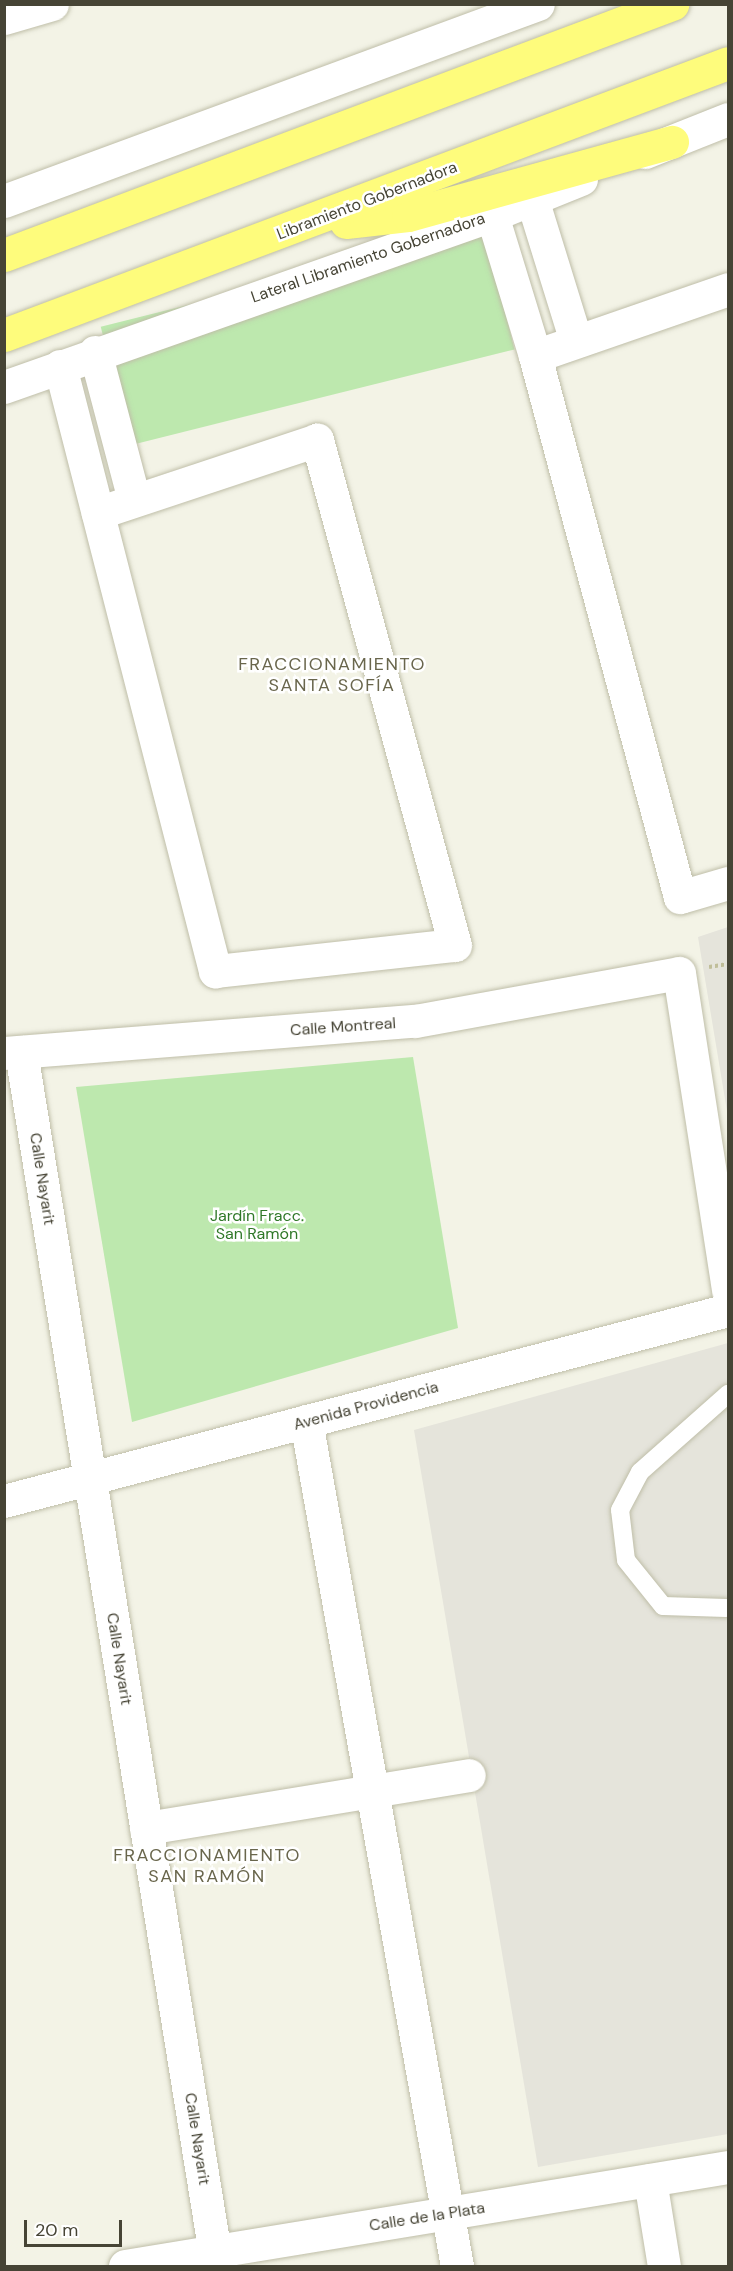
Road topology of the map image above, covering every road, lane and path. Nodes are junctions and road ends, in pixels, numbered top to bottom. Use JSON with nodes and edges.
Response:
{"nodes":[{"id":1,"x":52,"y":4,"type":"edge"},
{"id":2,"x":538,"y":4,"type":"edge"},
{"id":3,"x":672,"y":4,"type":"edge"},
{"id":4,"x":4,"y":18,"type":"edge"},
{"id":5,"x":729,"y":63,"type":"edge"},
{"id":6,"x":729,"y":119,"type":"edge"},
{"id":7,"x":672,"y":142,"type":"junction"},
{"id":8,"x":532,"y":199,"type":"junction"},
{"id":9,"x":4,"y":201,"type":"edge"},
{"id":10,"x":492,"y":215,"type":"junction"},
{"id":11,"x":302,"y":226,"type":"junction"},
{"id":12,"x":4,"y":255,"type":"edge"},
{"id":13,"x":729,"y":289,"type":"edge"},
{"id":14,"x":4,"y":334,"type":"edge"},
{"id":15,"x":576,"y":341,"type":"junction"},
{"id":16,"x":95,"y":352,"type":"junction"},
{"id":17,"x":535,"y":356,"type":"junction"},
{"id":18,"x":60,"y":366,"type":"junction"},
{"id":19,"x":4,"y":387,"type":"edge"},
{"id":20,"x":134,"y":500,"type":"junction"},
{"id":21,"x":99,"y":513,"type":"junction"},
{"id":22,"x":729,"y":884,"type":"edge"},
{"id":23,"x":13,"y":1052,"type":"edge"},
{"id":24,"x":729,"y":1290,"type":"edge"},
{"id":25,"x":729,"y":1310,"type":"edge"},
{"id":26,"x":729,"y":1394,"type":"edge"},
{"id":27,"x":306,"y":1422,"type":"junction"},
{"id":28,"x":90,"y":1479,"type":"junction"},
{"id":29,"x":4,"y":1501,"type":"edge"},
{"id":30,"x":728,"y":1610,"type":"edge"},
{"id":31,"x":469,"y":1774,"type":"dead end"},
{"id":32,"x":372,"y":1790,"type":"junction"},
{"id":33,"x":147,"y":1828,"type":"junction"},
{"id":34,"x":729,"y":2167,"type":"edge"},
{"id":35,"x":650,"y":2180,"type":"junction"},
{"id":36,"x":448,"y":2213,"type":"junction"},
{"id":37,"x":216,"y":2259,"type":"edge"},
{"id":38,"x":125,"y":2266,"type":"edge"},
{"id":39,"x":458,"y":2266,"type":"edge"},
{"id":40,"x":664,"y":2266,"type":"edge"}],
"edges":[{"from":1,"to":4,"type":"street"},
{"from":2,"to":9,"type":"street"},
{"from":3,"to":12,"type":"highway"},
{"from":5,"to":11,"type":"highway","name":"Libramiento Gobernadora"},
{"from":6,"to":7,"type":"street","name":"Lateral Libramiento Gobernadora"},
{"from":7,"to":8,"type":"street","name":"Lateral Libramiento Gobernadora"},
{"from":7,"to":11,"type":"highway"},
{"from":8,"to":10,"type":"street","name":"Lateral Libramiento Gobernadora"},
{"from":8,"to":15,"type":"street"},
{"from":10,"to":16,"type":"street","name":"Lateral Libramiento Gobernadora"},
{"from":10,"to":17,"type":"street"},
{"from":11,"to":14,"type":"highway","name":"Libramiento Gobernadora"},
{"from":13,"to":15,"type":"street"},
{"from":15,"to":17,"type":"street"},
{"from":16,"to":18,"type":"street","name":"Lateral Libramiento Gobernadora"},
{"from":16,"to":20,"type":"street"},
{"from":17,"to":22,"type":"street"},
{"from":18,"to":19,"type":"street","name":"Lateral Libramiento Gobernadora"},
{"from":18,"to":21,"type":"street"},
{"from":20,"to":21,"type":"street"},
{"from":20,"to":21,"type":"street"},
{"from":23,"to":24,"type":"street","name":"Calle Montreal"},
{"from":23,"to":28,"type":"street","name":"Calle Nayarit"},
{"from":25,"to":27,"type":"street","name":"Avenida Providencia"},
{"from":26,"to":30,"type":"lane"},
{"from":27,"to":28,"type":"street","name":"Avenida Providencia"},
{"from":27,"to":32,"type":"street"},
{"from":28,"to":29,"type":"street","name":"Avenida Providencia"},
{"from":28,"to":33,"type":"street","name":"Calle Nayarit"},
{"from":31,"to":32,"type":"street"},
{"from":32,"to":33,"type":"street"},
{"from":32,"to":36,"type":"street"},
{"from":33,"to":37,"type":"street","name":"Calle Nayarit"},
{"from":34,"to":35,"type":"street","name":"Calle de la Plata"},
{"from":35,"to":36,"type":"street","name":"Calle de la Plata"},
{"from":35,"to":40,"type":"street"},
{"from":36,"to":37,"type":"street","name":"Calle de la Plata"},
{"from":36,"to":39,"type":"street"},
{"from":37,"to":38,"type":"street","name":"Calle de la Plata"}]}
